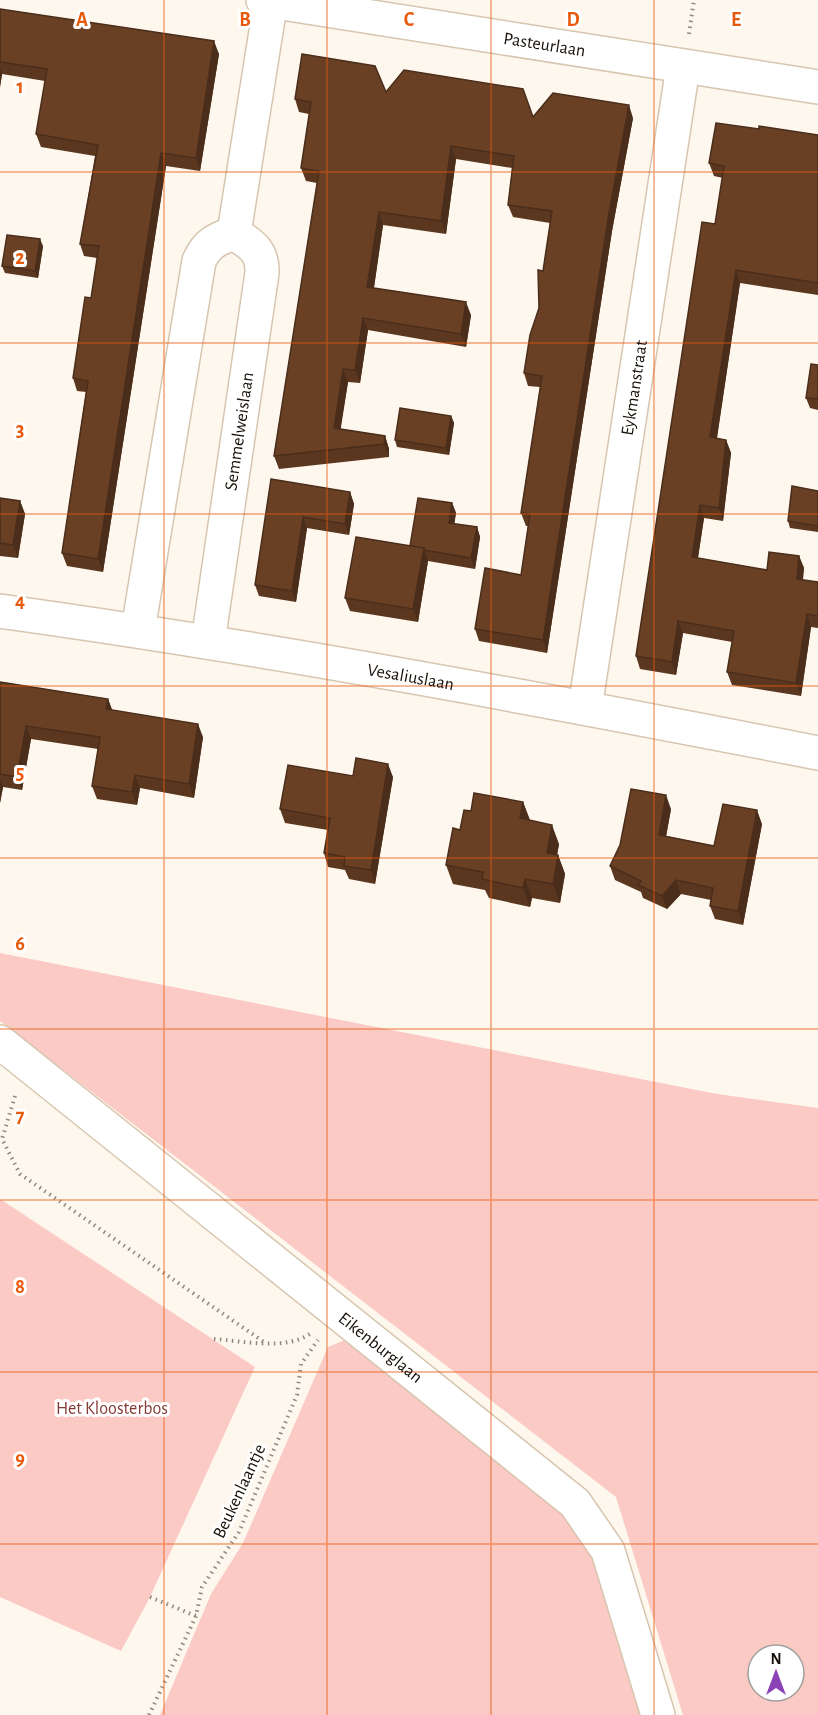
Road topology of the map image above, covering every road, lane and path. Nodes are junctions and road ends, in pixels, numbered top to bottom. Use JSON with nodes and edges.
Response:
{"nodes":[{"id":1,"x":268,"y":0,"type":"edge"},
{"id":2,"x":683,"y":67,"type":"junction"},
{"id":3,"x":818,"y":87,"type":"edge"},
{"id":4,"x":234,"y":233,"type":"junction"},
{"id":5,"x":0,"y":611,"type":"edge"},
{"id":6,"x":138,"y":630,"type":"junction"},
{"id":7,"x":208,"y":642,"type":"junction"},
{"id":8,"x":585,"y":708,"type":"junction"},
{"id":9,"x":818,"y":753,"type":"edge"},
{"id":10,"x":11,"y":1051,"type":"edge"},
{"id":11,"x":339,"y":1313,"type":"junction"},
{"id":12,"x":214,"y":1339,"type":"dead end"},
{"id":13,"x":264,"y":1342,"type":"junction"},
{"id":14,"x":150,"y":1597,"type":"dead end"},
{"id":15,"x":196,"y":1616,"type":"junction"},
{"id":16,"x":149,"y":1715,"type":"edge"},
{"id":17,"x":658,"y":1715,"type":"edge"}],
"edges":[{"from":1,"to":2,"type":"street","name":"Pasteurlaan"},
{"from":1,"to":4,"type":"street"},
{"from":2,"to":3,"type":"street","name":"Pasteurlaan"},
{"from":2,"to":8,"type":"street","name":"Eykmanstraat"},
{"from":4,"to":6,"type":"street"},
{"from":4,"to":7,"type":"street","name":"Semmelweislaan"},
{"from":5,"to":6,"type":"street","name":"Vesaliuslaan"},
{"from":6,"to":7,"type":"street","name":"Vesaliuslaan"},
{"from":7,"to":8,"type":"street","name":"Vesaliuslaan"},
{"from":8,"to":9,"type":"street","name":"Vesaliuslaan"},
{"from":10,"to":11,"type":"street","name":"Eikenburglaan"},
{"from":10,"to":13,"type":"path"},
{"from":11,"to":13,"type":"path"},
{"from":11,"to":15,"type":"path","name":"Beukenlaantje"},
{"from":11,"to":17,"type":"street","name":"Eikenburglaan"},
{"from":12,"to":13,"type":"path"},
{"from":14,"to":15,"type":"path"},
{"from":15,"to":16,"type":"path","name":"Beukenlaantje"}]}
